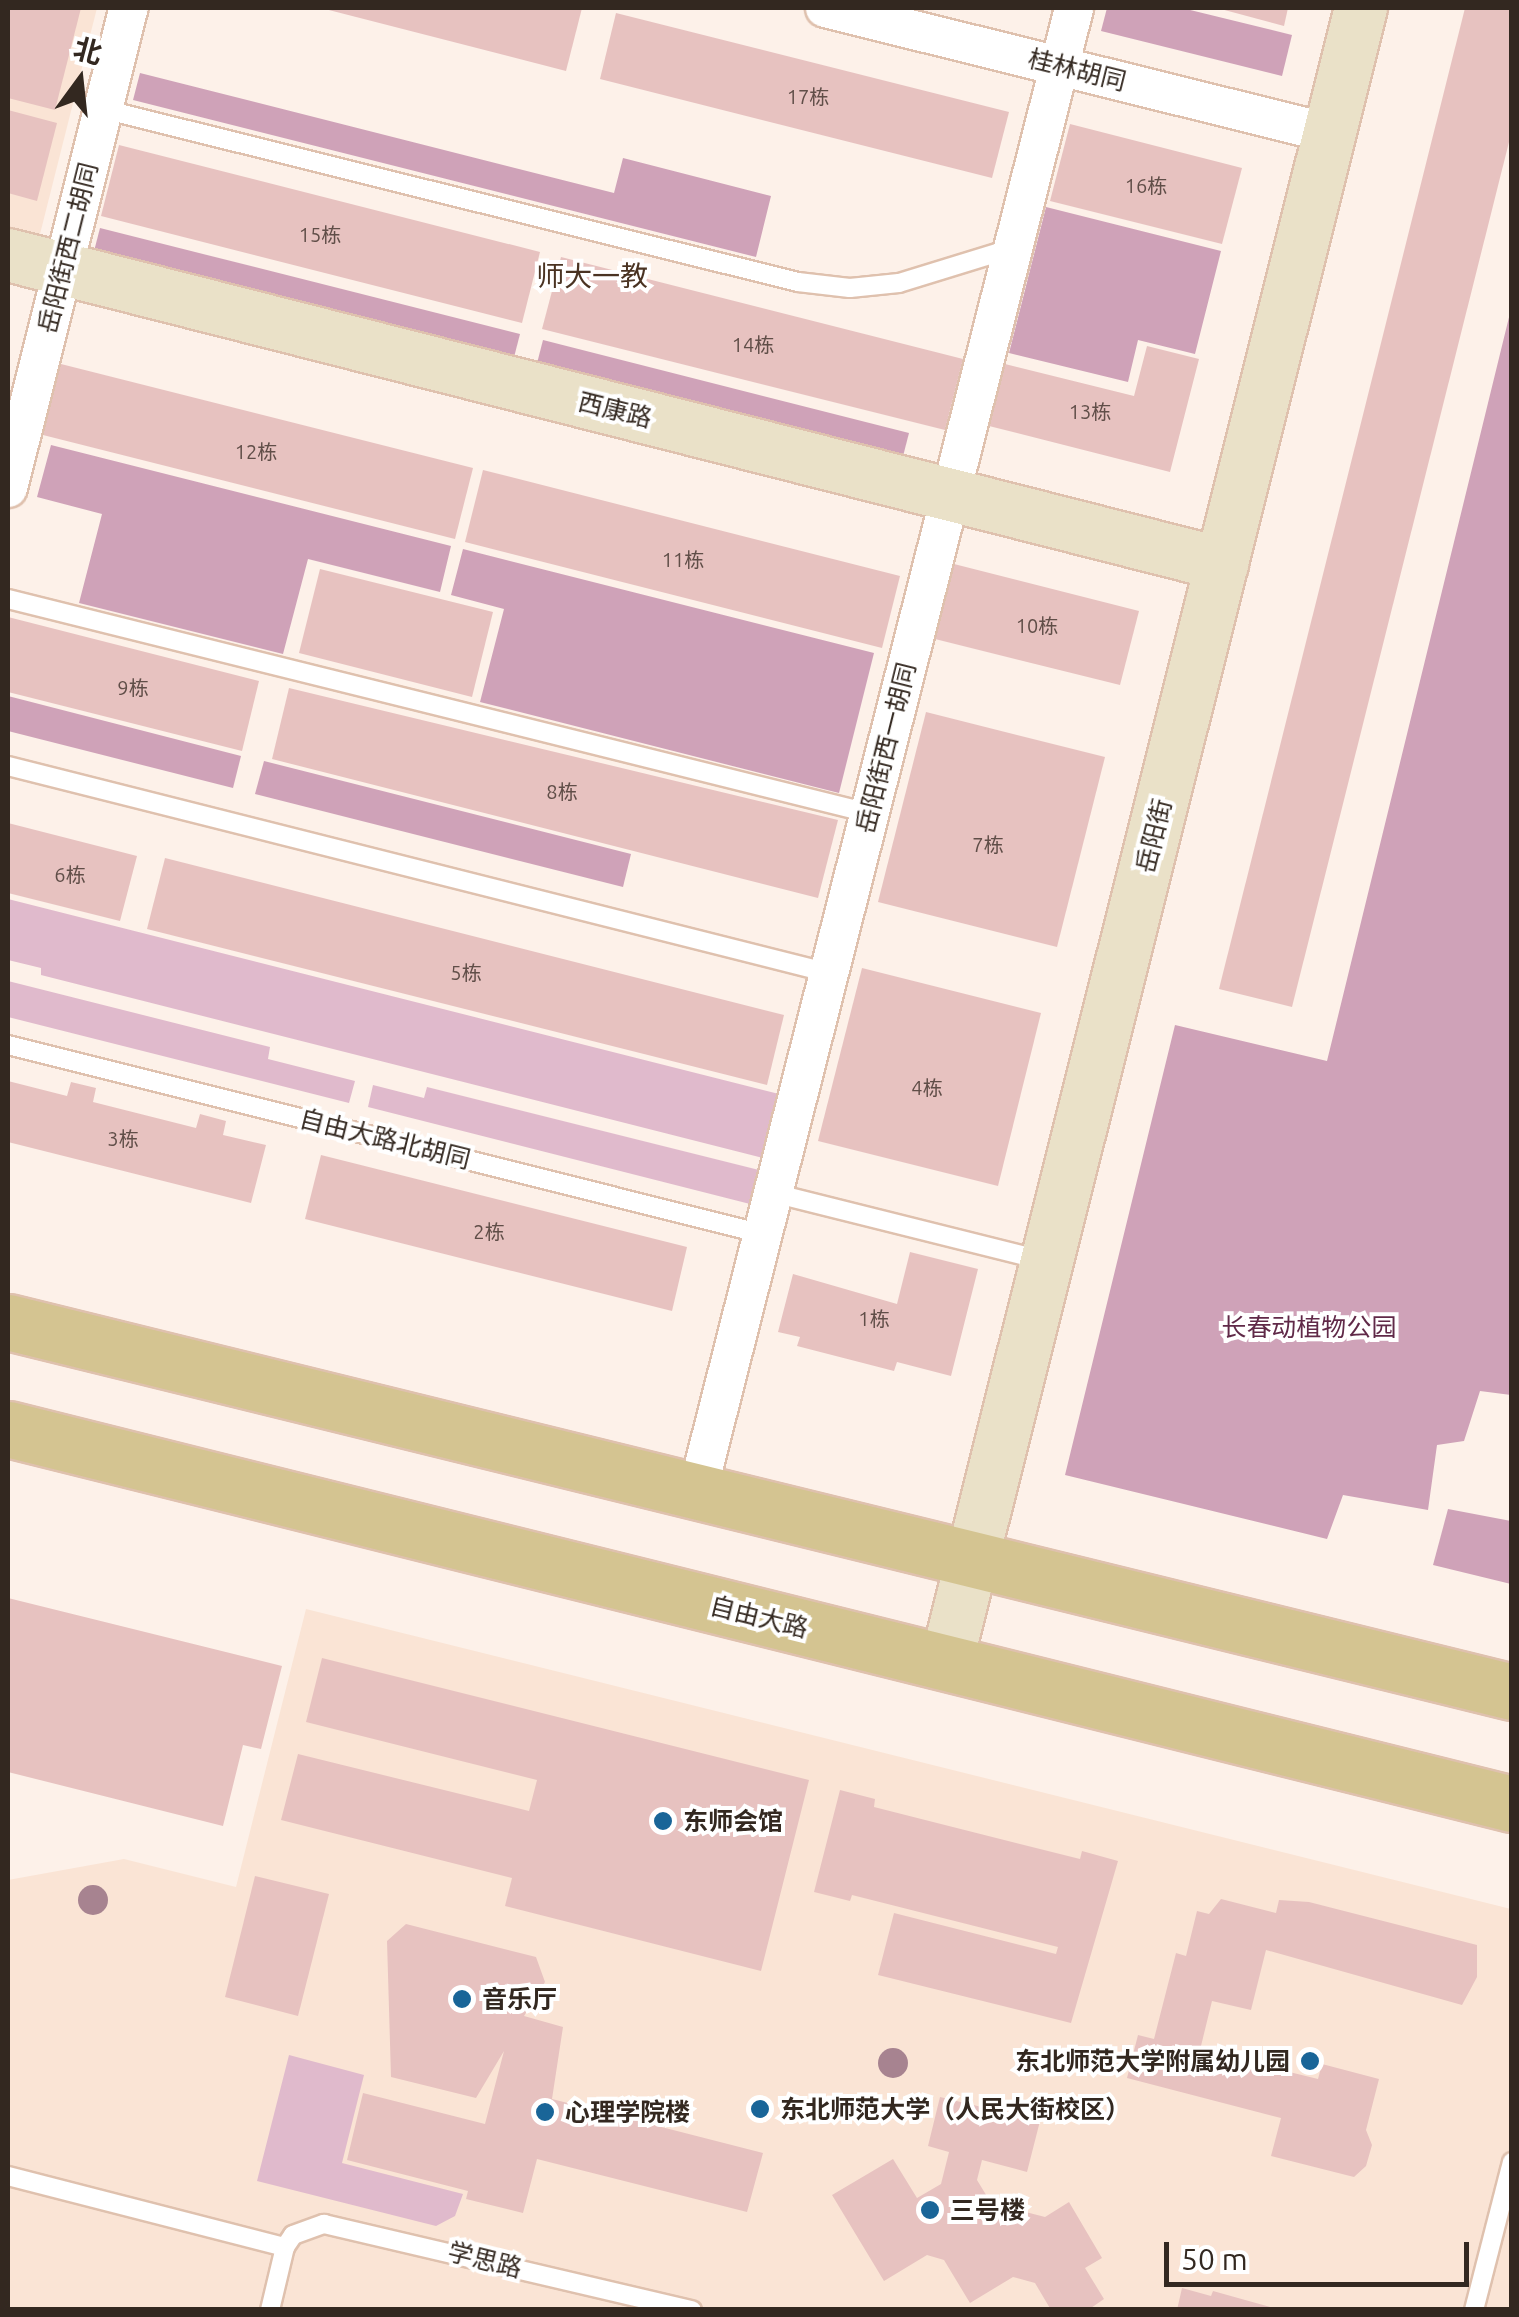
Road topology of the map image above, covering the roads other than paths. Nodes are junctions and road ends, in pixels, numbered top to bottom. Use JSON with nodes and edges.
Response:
{"nodes":[{"id":1,"x":128,"y":8,"type":"edge"},
{"id":2,"x":825,"y":8,"type":"edge"},
{"id":3,"x":1074,"y":8,"type":"edge"},
{"id":4,"x":1361,"y":8,"type":"edge"},
{"id":5,"x":1060,"y":66,"type":"junction"},
{"id":6,"x":103,"y":109,"type":"junction"},
{"id":7,"x":1330,"y":134,"type":"junction"},
{"id":8,"x":1013,"y":248,"type":"junction"},
{"id":9,"x":8,"y":256,"type":"edge"},
{"id":10,"x":62,"y":270,"type":"junction"},
{"id":11,"x":8,"y":488,"type":"edge"},
{"id":12,"x":950,"y":495,"type":"junction"},
{"id":13,"x":1222,"y":564,"type":"junction"},
{"id":14,"x":8,"y":599,"type":"edge"},
{"id":15,"x":8,"y":766,"type":"edge"},
{"id":16,"x":870,"y":813,"type":"junction"},
{"id":17,"x":829,"y":973,"type":"junction"},
{"id":18,"x":8,"y":1046,"type":"edge"},
{"id":19,"x":774,"y":1193,"type":"junction"},
{"id":20,"x":763,"y":1234,"type":"junction"},
{"id":21,"x":1047,"y":1262,"type":"junction"},
{"id":22,"x":8,"y":1322,"type":"edge"},
{"id":23,"x":8,"y":1429,"type":"edge"},
{"id":24,"x":698,"y":1489,"type":"junction"},
{"id":25,"x":973,"y":1556,"type":"junction"},
{"id":26,"x":946,"y":1664,"type":"junction"},
{"id":27,"x":1512,"y":1692,"type":"edge"},
{"id":28,"x":1512,"y":1804,"type":"edge"},
{"id":29,"x":1512,"y":2162,"type":"edge"},
{"id":30,"x":8,"y":2176,"type":"edge"},
{"id":31,"x":285,"y":2248,"type":"junction"},
{"id":32,"x":270,"y":2310,"type":"edge"},
{"id":33,"x":692,"y":2310,"type":"edge"},
{"id":34,"x":1474,"y":2310,"type":"edge"}],
"edges":[{"from":1,"to":6,"type":"street","name":"岳阳街西二胡同"},
{"from":2,"to":5,"type":"street","name":"桂林胡同"},
{"from":3,"to":5,"type":"street","name":"岳阳街西一胡同"},
{"from":4,"to":7,"type":"street","name":"岳阳街"},
{"from":5,"to":7,"type":"street","name":"桂林胡同"},
{"from":5,"to":8,"type":"street","name":"岳阳街西一胡同"},
{"from":6,"to":8,"type":"lane"},
{"from":6,"to":10,"type":"street","name":"岳阳街西二胡同"},
{"from":7,"to":13,"type":"street","name":"岳阳街"},
{"from":8,"to":12,"type":"street","name":"岳阳街西一胡同"},
{"from":9,"to":10,"type":"street","name":"西康路"},
{"from":10,"to":11,"type":"street","name":"岳阳街西二胡同"},
{"from":10,"to":12,"type":"street","name":"西康路"},
{"from":12,"to":13,"type":"street","name":"西康路"},
{"from":12,"to":16,"type":"street","name":"岳阳街西一胡同"},
{"from":13,"to":21,"type":"street","name":"岳阳街"},
{"from":14,"to":16,"type":"lane"},
{"from":15,"to":17,"type":"lane"},
{"from":16,"to":17,"type":"street","name":"岳阳街西一胡同"},
{"from":17,"to":19,"type":"street","name":"岳阳街西一胡同"},
{"from":18,"to":20,"type":"lane","name":"自由大路北胡同"},
{"from":19,"to":20,"type":"street","name":"岳阳街西一胡同"},
{"from":19,"to":21,"type":"lane"},
{"from":20,"to":24,"type":"street","name":"岳阳街西一胡同"},
{"from":21,"to":25,"type":"street","name":"岳阳街"},
{"from":22,"to":24,"type":"main road"},
{"from":23,"to":26,"type":"main road","name":"自由大路"},
{"from":24,"to":25,"type":"main road"},
{"from":25,"to":26,"type":"street","name":"岳阳街"},
{"from":25,"to":27,"type":"main road"},
{"from":26,"to":28,"type":"main road","name":"自由大路"},
{"from":29,"to":34,"type":"lane"},
{"from":30,"to":31,"type":"lane"},
{"from":31,"to":32,"type":"lane"},
{"from":31,"to":33,"type":"lane","name":"学思路"}]}
